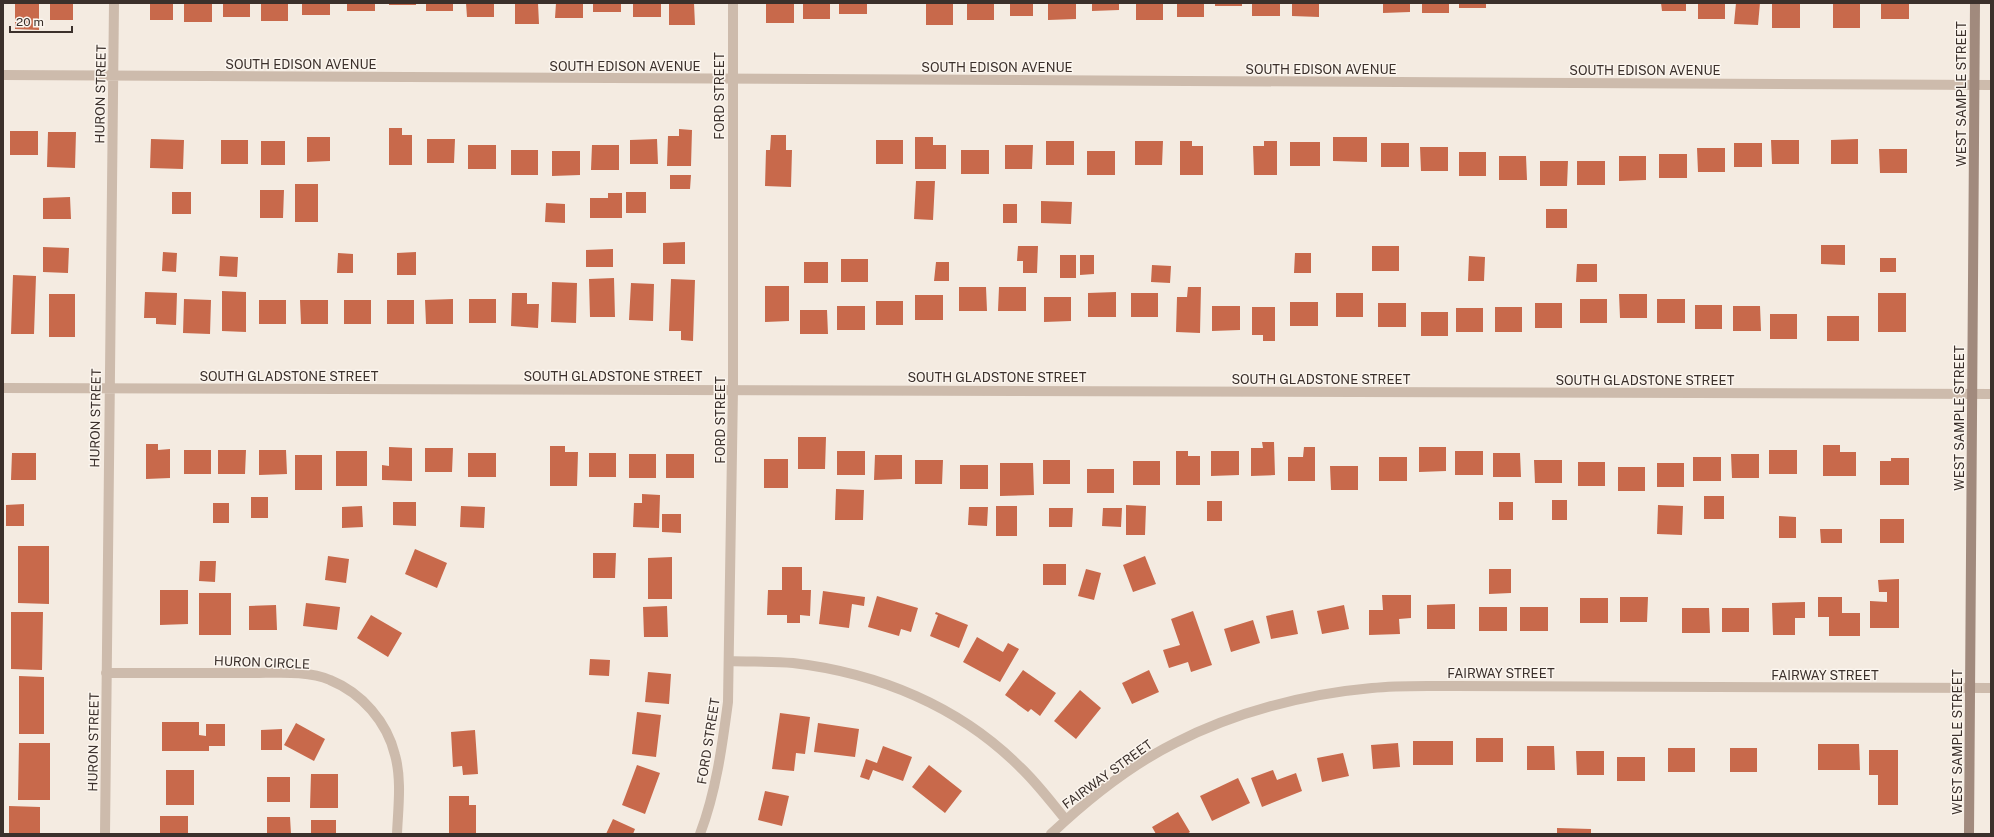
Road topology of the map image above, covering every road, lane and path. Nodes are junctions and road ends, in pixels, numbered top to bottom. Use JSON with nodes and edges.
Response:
{"nodes":[{"id":1,"x":114,"y":3,"type":"edge"},
{"id":2,"x":733,"y":3,"type":"edge"},
{"id":3,"x":1975,"y":3,"type":"edge"},
{"id":4,"x":3,"y":75,"type":"edge"},
{"id":5,"x":113,"y":76,"type":"junction"},
{"id":6,"x":732,"y":79,"type":"junction"},
{"id":7,"x":1974,"y":85,"type":"junction"},
{"id":8,"x":1991,"y":85,"type":"edge"},
{"id":9,"x":3,"y":388,"type":"edge"},
{"id":10,"x":108,"y":389,"type":"junction"},
{"id":11,"x":733,"y":389,"type":"junction"},
{"id":12,"x":1972,"y":394,"type":"junction"},
{"id":13,"x":1991,"y":394,"type":"edge"},
{"id":14,"x":729,"y":661,"type":"junction"},
{"id":15,"x":106,"y":673,"type":"junction"},
{"id":16,"x":1971,"y":688,"type":"junction"},
{"id":17,"x":1991,"y":688,"type":"edge"},
{"id":18,"x":1066,"y":820,"type":"junction"},
{"id":19,"x":105,"y":834,"type":"edge"},
{"id":20,"x":397,"y":834,"type":"edge"},
{"id":21,"x":700,"y":834,"type":"edge"},
{"id":22,"x":1051,"y":834,"type":"edge"},
{"id":23,"x":1970,"y":834,"type":"edge"}],
"edges":[{"from":1,"to":5,"type":"street","name":"HURON STREET"},
{"from":2,"to":6,"type":"street","name":"FORD STREET"},
{"from":3,"to":7,"type":"main road","name":"WEST SAMPLE STREET"},
{"from":4,"to":5,"type":"street","name":"SOUTH EDISON AVENUE"},
{"from":5,"to":6,"type":"street","name":"SOUTH EDISON AVENUE"},
{"from":5,"to":10,"type":"street","name":"HURON STREET"},
{"from":6,"to":7,"type":"street","name":"SOUTH EDISON AVENUE"},
{"from":6,"to":11,"type":"street","name":"FORD STREET"},
{"from":7,"to":8,"type":"street","name":"SOUTH EDISON AVENUE"},
{"from":7,"to":12,"type":"main road","name":"WEST SAMPLE STREET"},
{"from":9,"to":10,"type":"street","name":"SOUTH GLADSTONE STREET"},
{"from":10,"to":11,"type":"street","name":"SOUTH GLADSTONE STREET"},
{"from":10,"to":15,"type":"street","name":"HURON STREET"},
{"from":11,"to":12,"type":"street","name":"SOUTH GLADSTONE STREET"},
{"from":11,"to":14,"type":"street","name":"FORD STREET"},
{"from":12,"to":13,"type":"street","name":"SOUTH GLADSTONE STREET"},
{"from":12,"to":16,"type":"main road","name":"WEST SAMPLE STREET"},
{"from":14,"to":18,"type":"street"},
{"from":14,"to":21,"type":"street","name":"FORD STREET"},
{"from":15,"to":19,"type":"street","name":"HURON STREET"},
{"from":15,"to":20,"type":"street","name":"HURON CIRCLE"},
{"from":16,"to":17,"type":"street","name":"FAIRWAY STREET"},
{"from":16,"to":18,"type":"street","name":"FAIRWAY STREET"},
{"from":16,"to":23,"type":"main road","name":"WEST SAMPLE STREET"},
{"from":18,"to":22,"type":"street","name":"FAIRWAY STREET"}]}
